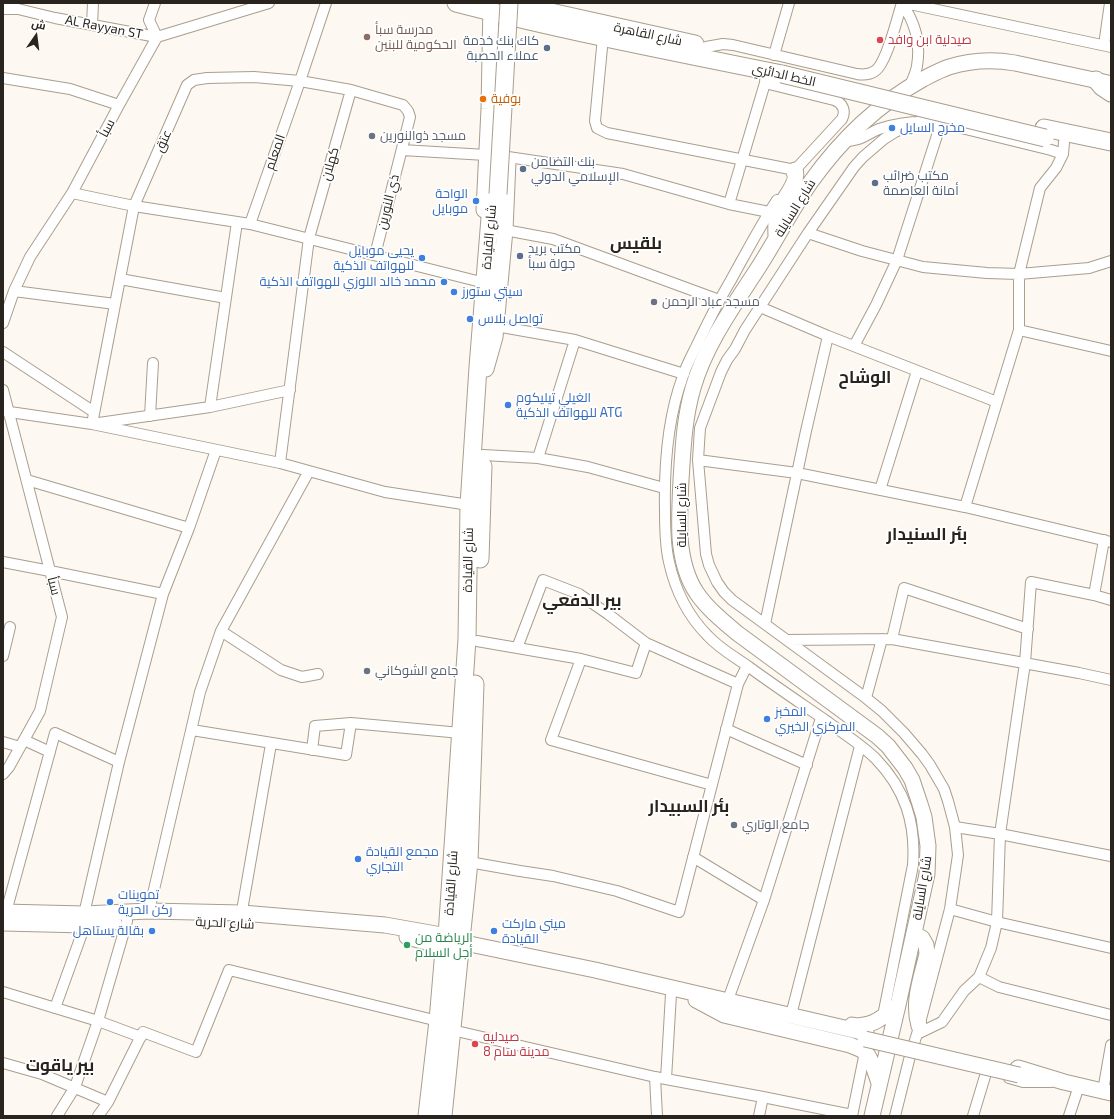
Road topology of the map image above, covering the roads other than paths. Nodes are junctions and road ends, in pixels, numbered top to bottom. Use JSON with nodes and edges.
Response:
{"nodes":[{"id":1,"x":93,"y":3,"type":"edge"},
{"id":2,"x":155,"y":3,"type":"edge"},
{"id":3,"x":269,"y":3,"type":"edge"},
{"id":4,"x":326,"y":3,"type":"edge"},
{"id":5,"x":456,"y":3,"type":"edge"},
{"id":6,"x":790,"y":3,"type":"edge"},
{"id":7,"x":903,"y":3,"type":"edge"},
{"id":8,"x":1110,"y":3,"type":"edge"},
{"id":9,"x":506,"y":6,"type":"edge"},
{"id":10,"x":3,"y":8,"type":"edge"},
{"id":11,"x":92,"y":25,"type":"junction"},
{"id":12,"x":603,"y":37,"type":"junction"},
{"id":13,"x":157,"y":38,"type":"junction"},
{"id":14,"x":1107,"y":46,"type":"edge"},
{"id":15,"x":775,"y":69,"type":"junction"},
{"id":16,"x":3,"y":78,"type":"edge"},
{"id":17,"x":300,"y":81,"type":"junction"},
{"id":18,"x":1103,"y":82,"type":"edge"},
{"id":19,"x":910,"y":86,"type":"junction"},
{"id":20,"x":351,"y":90,"type":"junction"},
{"id":21,"x":1111,"y":93,"type":"edge"},
{"id":22,"x":119,"y":105,"type":"junction"},
{"id":23,"x":489,"y":109,"type":"junction"},
{"id":24,"x":509,"y":110,"type":"junction"},
{"id":25,"x":920,"y":121,"type":"junction"},
{"id":26,"x":941,"y":123,"type":"junction"},
{"id":27,"x":1045,"y":133,"type":"junction"},
{"id":28,"x":844,"y":141,"type":"junction"},
{"id":29,"x":1111,"y":142,"type":"edge"},
{"id":30,"x":1063,"y":148,"type":"junction"},
{"id":31,"x":402,"y":150,"type":"junction"},
{"id":32,"x":1111,"y":153,"type":"edge"},
{"id":33,"x":486,"y":155,"type":"junction"},
{"id":34,"x":508,"y":157,"type":"junction"},
{"id":35,"x":742,"y":160,"type":"junction"},
{"id":36,"x":795,"y":170,"type":"junction"},
{"id":37,"x":72,"y":193,"type":"junction"},
{"id":38,"x":729,"y":204,"type":"junction"},
{"id":39,"x":134,"y":206,"type":"junction"},
{"id":40,"x":769,"y":212,"type":"junction"},
{"id":41,"x":237,"y":222,"type":"junction"},
{"id":42,"x":250,"y":224,"type":"junction"},
{"id":43,"x":505,"y":230,"type":"junction"},
{"id":44,"x":808,"y":233,"type":"junction"},
{"id":45,"x":309,"y":238,"type":"junction"},
{"id":46,"x":776,"y":239,"type":"junction"},
{"id":47,"x":375,"y":255,"type":"junction"},
{"id":48,"x":897,"y":260,"type":"junction"},
{"id":49,"x":1111,"y":261,"type":"edge"},
{"id":50,"x":1019,"y":274,"type":"junction"},
{"id":51,"x":120,"y":279,"type":"junction"},
{"id":52,"x":481,"y":282,"type":"junction"},
{"id":53,"x":14,"y":291,"type":"junction"},
{"id":54,"x":226,"y":298,"type":"junction"},
{"id":55,"x":719,"y":300,"type":"junction"},
{"id":56,"x":115,"y":304,"type":"junction"},
{"id":57,"x":760,"y":307,"type":"junction"},
{"id":58,"x":3,"y":323,"type":"edge"},
{"id":59,"x":496,"y":326,"type":"junction"},
{"id":60,"x":1019,"y":330,"type":"junction"},
{"id":61,"x":828,"y":336,"type":"junction"},
{"id":62,"x":575,"y":340,"type":"junction"},
{"id":63,"x":854,"y":346,"type":"junction"},
{"id":64,"x":1111,"y":351,"type":"edge"},
{"id":65,"x":3,"y":352,"type":"edge"},
{"id":66,"x":153,"y":362,"type":"dead end"},
{"id":67,"x":482,"y":368,"type":"junction"},
{"id":68,"x":917,"y":371,"type":"junction"},
{"id":69,"x":684,"y":374,"type":"junction"},
{"id":70,"x":3,"y":390,"type":"edge"},
{"id":71,"x":290,"y":390,"type":"junction"},
{"id":72,"x":997,"y":402,"type":"junction"},
{"id":73,"x":210,"y":407,"type":"junction"},
{"id":74,"x":6,"y":411,"type":"edge"},
{"id":75,"x":94,"y":412,"type":"junction"},
{"id":76,"x":150,"y":416,"type":"junction"},
{"id":77,"x":92,"y":424,"type":"junction"},
{"id":78,"x":216,"y":450,"type":"junction"},
{"id":79,"x":483,"y":455,"type":"junction"},
{"id":80,"x":538,"y":458,"type":"junction"},
{"id":81,"x":698,"y":460,"type":"junction"},
{"id":82,"x":280,"y":463,"type":"junction"},
{"id":83,"x":309,"y":471,"type":"junction"},
{"id":84,"x":797,"y":473,"type":"junction"},
{"id":85,"x":27,"y":480,"type":"junction"},
{"id":86,"x":664,"y":488,"type":"junction"},
{"id":87,"x":880,"y":490,"type":"junction"},
{"id":88,"x":469,"y":505,"type":"junction"},
{"id":89,"x":964,"y":507,"type":"junction"},
{"id":90,"x":189,"y":528,"type":"junction"},
{"id":91,"x":1108,"y":541,"type":"edge"},
{"id":92,"x":3,"y":562,"type":"edge"},
{"id":93,"x":50,"y":571,"type":"junction"},
{"id":94,"x":163,"y":594,"type":"junction"},
{"id":95,"x":1094,"y":595,"type":"junction"},
{"id":96,"x":1111,"y":600,"type":"edge"},
{"id":97,"x":765,"y":624,"type":"junction"},
{"id":98,"x":10,"y":627,"type":"dead end"},
{"id":99,"x":1028,"y":629,"type":"junction"},
{"id":100,"x":221,"y":631,"type":"junction"},
{"id":101,"x":887,"y":639,"type":"junction"},
{"id":102,"x":787,"y":640,"type":"junction"},
{"id":103,"x":477,"y":641,"type":"junction"},
{"id":104,"x":646,"y":642,"type":"junction"},
{"id":105,"x":517,"y":648,"type":"junction"},
{"id":106,"x":3,"y":656,"type":"edge"},
{"id":107,"x":580,"y":659,"type":"junction"},
{"id":108,"x":1025,"y":663,"type":"junction"},
{"id":109,"x":747,"y":666,"type":"junction"},
{"id":110,"x":318,"y":674,"type":"dead end"},
{"id":111,"x":1111,"y":680,"type":"edge"},
{"id":112,"x":738,"y":684,"type":"junction"},
{"id":113,"x":866,"y":698,"type":"junction"},
{"id":114,"x":822,"y":718,"type":"junction"},
{"id":115,"x":351,"y":723,"type":"junction"},
{"id":116,"x":726,"y":729,"type":"junction"},
{"id":117,"x":192,"y":730,"type":"junction"},
{"id":118,"x":461,"y":733,"type":"junction"},
{"id":119,"x":3,"y":742,"type":"edge"},
{"id":120,"x":22,"y":743,"type":"junction"},
{"id":121,"x":271,"y":744,"type":"junction"},
{"id":122,"x":860,"y":746,"type":"junction"},
{"id":123,"x":312,"y":750,"type":"junction"},
{"id":124,"x":50,"y":752,"type":"junction"},
{"id":125,"x":119,"y":762,"type":"junction"},
{"id":126,"x":807,"y":765,"type":"junction"},
{"id":127,"x":3,"y":774,"type":"edge"},
{"id":128,"x":712,"y":786,"type":"junction"},
{"id":129,"x":955,"y":827,"type":"junction"},
{"id":130,"x":1000,"y":834,"type":"junction"},
{"id":131,"x":1111,"y":856,"type":"edge"},
{"id":132,"x":693,"y":857,"type":"junction"},
{"id":133,"x":469,"y":862,"type":"junction"},
{"id":134,"x":764,"y":900,"type":"junction"},
{"id":135,"x":950,"y":909,"type":"junction"},
{"id":136,"x":149,"y":911,"type":"junction"},
{"id":137,"x":241,"y":918,"type":"junction"},
{"id":138,"x":84,"y":919,"type":"junction"},
{"id":139,"x":4,"y":920,"type":"edge"},
{"id":140,"x":127,"y":921,"type":"junction"},
{"id":141,"x":997,"y":922,"type":"junction"},
{"id":142,"x":914,"y":934,"type":"junction"},
{"id":143,"x":453,"y":944,"type":"junction"},
{"id":144,"x":1111,"y":948,"type":"edge"},
{"id":145,"x":979,"y":977,"type":"junction"},
{"id":146,"x":3,"y":992,"type":"edge"},
{"id":147,"x":670,"y":994,"type":"junction"},
{"id":148,"x":697,"y":997,"type":"junction"},
{"id":149,"x":729,"y":997,"type":"junction"},
{"id":150,"x":898,"y":1005,"type":"junction"},
{"id":151,"x":55,"y":1008,"type":"junction"},
{"id":152,"x":792,"y":1011,"type":"junction"},
{"id":153,"x":1111,"y":1015,"type":"edge"},
{"id":154,"x":883,"y":1016,"type":"junction"},
{"id":155,"x":98,"y":1021,"type":"junction"},
{"id":156,"x":445,"y":1026,"type":"junction"},
{"id":157,"x":918,"y":1030,"type":"junction"},
{"id":158,"x":141,"y":1037,"type":"junction"},
{"id":159,"x":865,"y":1041,"type":"junction"},
{"id":160,"x":1111,"y":1045,"type":"edge"},
{"id":161,"x":910,"y":1056,"type":"junction"},
{"id":162,"x":3,"y":1063,"type":"edge"},
{"id":163,"x":986,"y":1073,"type":"junction"},
{"id":164,"x":661,"y":1078,"type":"junction"},
{"id":165,"x":1064,"y":1082,"type":"junction"},
{"id":166,"x":879,"y":1083,"type":"junction"},
{"id":167,"x":1079,"y":1086,"type":"junction"},
{"id":168,"x":75,"y":1087,"type":"junction"},
{"id":169,"x":1107,"y":1092,"type":"edge"},
{"id":170,"x":763,"y":1097,"type":"junction"},
{"id":171,"x":108,"y":1102,"type":"junction"},
{"id":172,"x":57,"y":1116,"type":"edge"},
{"id":173,"x":98,"y":1116,"type":"edge"},
{"id":174,"x":427,"y":1116,"type":"edge"},
{"id":175,"x":443,"y":1116,"type":"edge"},
{"id":176,"x":657,"y":1116,"type":"edge"},
{"id":177,"x":760,"y":1116,"type":"edge"},
{"id":178,"x":852,"y":1116,"type":"edge"},
{"id":179,"x":872,"y":1116,"type":"edge"},
{"id":180,"x":895,"y":1116,"type":"edge"},
{"id":181,"x":973,"y":1116,"type":"edge"},
{"id":182,"x":1069,"y":1116,"type":"edge"}],
"edges":[{"from":1,"to":11,"type":"street"},
{"from":2,"to":13,"type":"street"},
{"from":3,"to":13,"type":"street"},
{"from":4,"to":17,"type":"street","name":"المعلم"},
{"from":5,"to":9,"type":"main road","name":"الخط الدائري"},
{"from":6,"to":15,"type":"street"},
{"from":7,"to":14,"type":"street"},
{"from":7,"to":15,"type":"street"},
{"from":7,"to":19,"type":"street"},
{"from":8,"to":14,"type":"street"},
{"from":9,"to":12,"type":"main road","name":"الخط الدائري"},
{"from":9,"to":15,"type":"main road","name":"شارع القاهرة"},
{"from":9,"to":23,"type":"street"},
{"from":9,"to":24,"type":"street"},
{"from":9,"to":67,"type":"main road","name":"شارع القيادة"},
{"from":10,"to":11,"type":"street","name":"AL Rayyan ST"},
{"from":11,"to":13,"type":"street","name":"AL Rayyan ST"},
{"from":12,"to":15,"type":"main road","name":"الخط الدائري"},
{"from":12,"to":35,"type":"street"},
{"from":13,"to":22,"type":"street","name":"سبأ"},
{"from":15,"to":27,"type":"main road","name":"الخط الدائري","bridge":true},
{"from":15,"to":35,"type":"street"},
{"from":15,"to":36,"type":"street"},
{"from":16,"to":22,"type":"street"},
{"from":17,"to":20,"type":"street"},
{"from":17,"to":39,"type":"street","name":"عتق"},
{"from":17,"to":42,"type":"street","name":"المعلم"},
{"from":18,"to":19,"type":"street","name":"شارع السايلة"},
{"from":18,"to":21,"type":"main road"},
{"from":19,"to":28,"type":"street","name":"شارع السايلة"},
{"from":20,"to":31,"type":"street","name":"ذي النورين"},
{"from":20,"to":45,"type":"street","name":"كهلان"},
{"from":22,"to":37,"type":"street","name":"سبأ"},
{"from":23,"to":24,"type":"street"},
{"from":23,"to":33,"type":"street"},
{"from":24,"to":34,"type":"street"},
{"from":25,"to":26,"type":"street"},
{"from":25,"to":28,"type":"street"},
{"from":25,"to":44,"type":"street"},
{"from":26,"to":30,"type":"street"},
{"from":26,"to":48,"type":"street"},
{"from":27,"to":29,"type":"main road","name":"الخط الدائري"},
{"from":27,"to":30,"type":"main road","name":"الخط الدائري"},
{"from":28,"to":46,"type":"street","name":"شارع السايلة"},
{"from":30,"to":32,"type":"main road","name":"الخط الدائري"},
{"from":30,"to":50,"type":"street"},
{"from":31,"to":33,"type":"street"},
{"from":31,"to":47,"type":"street","name":"ذي النورين"},
{"from":33,"to":52,"type":"street"},
{"from":34,"to":38,"type":"street"},
{"from":34,"to":43,"type":"street"},
{"from":35,"to":36,"type":"street"},
{"from":35,"to":38,"type":"street"},
{"from":36,"to":40,"type":"street"},
{"from":36,"to":46,"type":"street"},
{"from":37,"to":39,"type":"street"},
{"from":37,"to":53,"type":"street","name":"سبأ"},
{"from":38,"to":40,"type":"street"},
{"from":39,"to":41,"type":"street"},
{"from":39,"to":51,"type":"street","name":"عتق"},
{"from":40,"to":55,"type":"street"},
{"from":41,"to":42,"type":"street"},
{"from":41,"to":54,"type":"street"},
{"from":42,"to":45,"type":"street"},
{"from":43,"to":55,"type":"street"},
{"from":43,"to":59,"type":"street"},
{"from":44,"to":48,"type":"street"},
{"from":44,"to":57,"type":"street"},
{"from":45,"to":47,"type":"street"},
{"from":45,"to":71,"type":"street","name":"كهلان"},
{"from":46,"to":142,"type":"street","name":"شارع السايلة"},
{"from":47,"to":52,"type":"street"},
{"from":48,"to":50,"type":"street"},
{"from":48,"to":63,"type":"street"},
{"from":49,"to":50,"type":"street"},
{"from":50,"to":60,"type":"street"},
{"from":51,"to":54,"type":"street"},
{"from":51,"to":56,"type":"street","name":"عتق"},
{"from":52,"to":67,"type":"street"},
{"from":53,"to":56,"type":"street"},
{"from":53,"to":58,"type":"street","name":"سبأ"},
{"from":54,"to":73,"type":"street"},
{"from":55,"to":69,"type":"street"},
{"from":56,"to":75,"type":"street","name":"عتق"},
{"from":57,"to":61,"type":"street"},
{"from":57,"to":81,"type":"street"},
{"from":59,"to":62,"type":"street"},
{"from":59,"to":67,"type":"street"},
{"from":60,"to":64,"type":"street"},
{"from":60,"to":72,"type":"street"},
{"from":61,"to":63,"type":"street"},
{"from":61,"to":84,"type":"street"},
{"from":62,"to":69,"type":"street"},
{"from":62,"to":80,"type":"street"},
{"from":63,"to":68,"type":"street"},
{"from":65,"to":75,"type":"street"},
{"from":66,"to":76,"type":"street"},
{"from":67,"to":79,"type":"main road","name":"شارع القيادة"},
{"from":67,"to":88,"type":"main road","name":"شارع القيادة"},
{"from":68,"to":72,"type":"street"},
{"from":68,"to":87,"type":"street"},
{"from":69,"to":86,"type":"street"},
{"from":70,"to":74,"type":"street","name":"سبأ"},
{"from":71,"to":73,"type":"street"},
{"from":71,"to":82,"type":"street","name":"كهلان"},
{"from":72,"to":89,"type":"street"},
{"from":73,"to":76,"type":"street"},
{"from":74,"to":77,"type":"street"},
{"from":74,"to":85,"type":"street","name":"سبأ"},
{"from":75,"to":77,"type":"street","name":"عتق"},
{"from":76,"to":77,"type":"street"},
{"from":77,"to":78,"type":"street"},
{"from":78,"to":82,"type":"street"},
{"from":78,"to":90,"type":"street"},
{"from":79,"to":80,"type":"street"},
{"from":79,"to":103,"type":"main road","name":"شارع القيادة"},
{"from":80,"to":86,"type":"street"},
{"from":81,"to":84,"type":"street"},
{"from":81,"to":97,"type":"street"},
{"from":82,"to":83,"type":"street"},
{"from":83,"to":88,"type":"street"},
{"from":83,"to":100,"type":"street"},
{"from":84,"to":87,"type":"street"},
{"from":84,"to":97,"type":"street"},
{"from":85,"to":90,"type":"street"},
{"from":85,"to":93,"type":"street","name":"سبأ"},
{"from":86,"to":109,"type":"street"},
{"from":87,"to":89,"type":"street"},
{"from":88,"to":118,"type":"main road","name":"شارع القيادة"},
{"from":89,"to":91,"type":"street"},
{"from":90,"to":94,"type":"street"},
{"from":91,"to":95,"type":"street"},
{"from":92,"to":93,"type":"street"},
{"from":93,"to":94,"type":"street"},
{"from":93,"to":120,"type":"street","name":"سبأ"},
{"from":94,"to":125,"type":"street"},
{"from":95,"to":96,"type":"street"},
{"from":95,"to":99,"type":"street"},
{"from":97,"to":102,"type":"street"},
{"from":98,"to":106,"type":"street"},
{"from":99,"to":101,"type":"street"},
{"from":99,"to":108,"type":"street"},
{"from":100,"to":110,"type":"street"},
{"from":100,"to":117,"type":"street"},
{"from":101,"to":102,"type":"street"},
{"from":101,"to":108,"type":"street"},
{"from":101,"to":113,"type":"street"},
{"from":102,"to":113,"type":"street"},
{"from":103,"to":105,"type":"street"},
{"from":103,"to":133,"type":"main road","name":"شارع القيادة"},
{"from":104,"to":105,"type":"street"},
{"from":104,"to":107,"type":"street"},
{"from":104,"to":112,"type":"street"},
{"from":105,"to":107,"type":"street"},
{"from":107,"to":128,"type":"street"},
{"from":108,"to":111,"type":"street"},
{"from":108,"to":130,"type":"street"},
{"from":109,"to":112,"type":"street"},
{"from":109,"to":114,"type":"street"},
{"from":112,"to":116,"type":"street"},
{"from":113,"to":129,"type":"street"},
{"from":114,"to":122,"type":"street"},
{"from":114,"to":126,"type":"street"},
{"from":115,"to":118,"type":"street"},
{"from":115,"to":123,"type":"street"},
{"from":115,"to":123,"type":"street"},
{"from":116,"to":126,"type":"street"},
{"from":116,"to":128,"type":"street"},
{"from":117,"to":121,"type":"street"},
{"from":117,"to":136,"type":"street"},
{"from":118,"to":143,"type":"main road","name":"شارع القيادة"},
{"from":119,"to":120,"type":"street"},
{"from":120,"to":124,"type":"street"},
{"from":120,"to":127,"type":"street","name":"سبأ"},
{"from":121,"to":123,"type":"street"},
{"from":121,"to":137,"type":"street"},
{"from":122,"to":152,"type":"street"},
{"from":122,"to":154,"type":"street"},
{"from":124,"to":125,"type":"street"},
{"from":124,"to":139,"type":"street"},
{"from":125,"to":138,"type":"street"},
{"from":126,"to":134,"type":"street"},
{"from":128,"to":132,"type":"street"},
{"from":129,"to":130,"type":"street"},
{"from":129,"to":135,"type":"street"},
{"from":130,"to":131,"type":"street"},
{"from":130,"to":141,"type":"street"},
{"from":132,"to":133,"type":"street"},
{"from":132,"to":134,"type":"street"},
{"from":133,"to":143,"type":"main road","name":"شارع القيادة"},
{"from":134,"to":149,"type":"street"},
{"from":135,"to":141,"type":"street"},
{"from":135,"to":157,"type":"street"},
{"from":136,"to":137,"type":"street"},
{"from":136,"to":138,"type":"street"},
{"from":137,"to":140,"type":"street","name":"شارع الحرية"},
{"from":137,"to":143,"type":"street"},
{"from":138,"to":139,"type":"street","name":"شارع الحرية"},
{"from":138,"to":140,"type":"street","name":"شارع الحرية"},
{"from":138,"to":151,"type":"street"},
{"from":140,"to":155,"type":"street"},
{"from":141,"to":144,"type":"street"},
{"from":141,"to":145,"type":"street"},
{"from":142,"to":150,"type":"street","name":"شارع السايلة"},
{"from":142,"to":157,"type":"street"},
{"from":143,"to":147,"type":"street"},
{"from":143,"to":148,"type":"street"},
{"from":143,"to":156,"type":"main road","name":"شارع القيادة"},
{"from":145,"to":153,"type":"street"},
{"from":145,"to":157,"type":"street"},
{"from":146,"to":151,"type":"street"},
{"from":147,"to":148,"type":"street"},
{"from":147,"to":164,"type":"street"},
{"from":148,"to":149,"type":"street"},
{"from":148,"to":159,"type":"street"},
{"from":149,"to":152,"type":"street"},
{"from":150,"to":154,"type":"street"},
{"from":150,"to":166,"type":"street","name":"شارع السايلة"},
{"from":151,"to":155,"type":"street"},
{"from":152,"to":154,"type":"street"},
{"from":155,"to":158,"type":"street"},
{"from":155,"to":168,"type":"street"},
{"from":156,"to":158,"type":"street"},
{"from":156,"to":164,"type":"street"},
{"from":156,"to":174,"type":"main road","name":"شارع القيادة"},
{"from":156,"to":175,"type":"main road","name":"شارع القيادة"},
{"from":157,"to":161,"type":"street"},
{"from":158,"to":171,"type":"street"},
{"from":159,"to":165,"type":"street","bridge":true},
{"from":159,"to":166,"type":"street"},
{"from":159,"to":178,"type":"street"},
{"from":160,"to":169,"type":"street"},
{"from":161,"to":163,"type":"street"},
{"from":161,"to":180,"type":"street"},
{"from":162,"to":168,"type":"street"},
{"from":163,"to":165,"type":"street"},
{"from":163,"to":181,"type":"street"},
{"from":164,"to":170,"type":"street"},
{"from":164,"to":176,"type":"street"},
{"from":165,"to":167,"type":"street"},
{"from":166,"to":179,"type":"street","name":"شارع السايلة"},
{"from":167,"to":169,"type":"street"},
{"from":167,"to":182,"type":"street"},
{"from":168,"to":171,"type":"street"},
{"from":168,"to":172,"type":"street"},
{"from":170,"to":177,"type":"street"},
{"from":170,"to":178,"type":"street"},
{"from":171,"to":173,"type":"street"}]}
